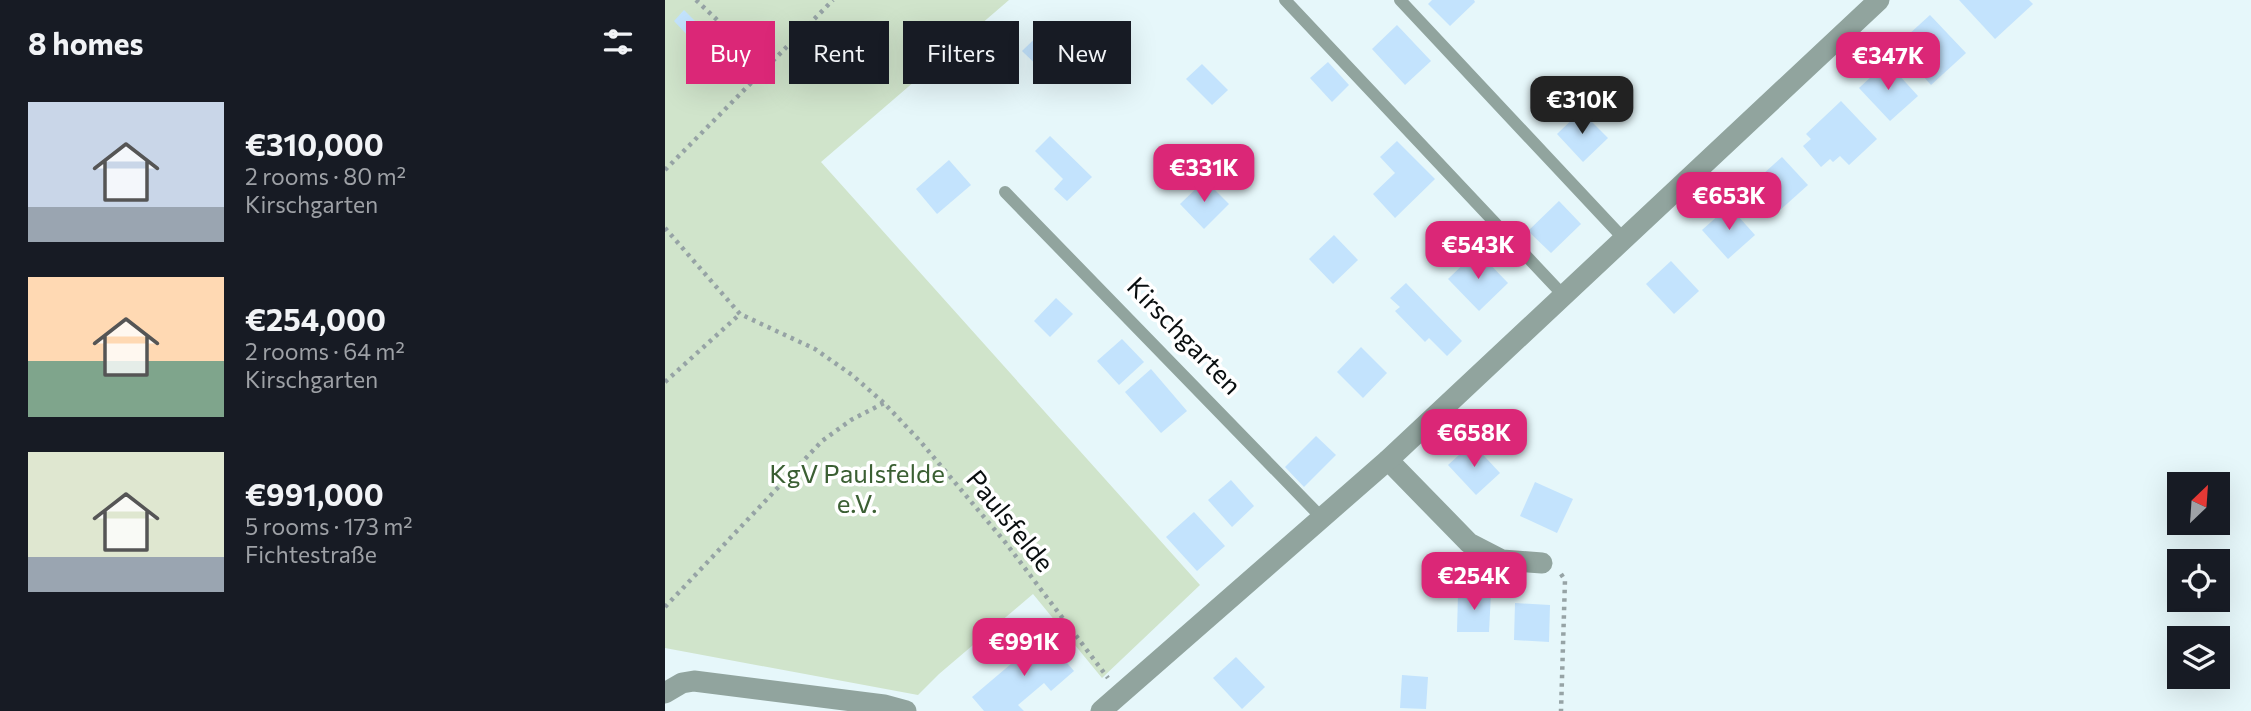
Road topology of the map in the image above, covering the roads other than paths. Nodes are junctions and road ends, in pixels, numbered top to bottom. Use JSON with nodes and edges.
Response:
{"nodes":[{"id":1,"x":1285,"y":0,"type":"edge"},
{"id":2,"x":1400,"y":0,"type":"edge"},
{"id":3,"x":1879,"y":0,"type":"edge"},
{"id":4,"x":1005,"y":192,"type":"dead end"},
{"id":5,"x":1624,"y":239,"type":"junction"},
{"id":6,"x":1564,"y":296,"type":"junction"},
{"id":7,"x":1388,"y":460,"type":"junction"},
{"id":8,"x":1323,"y":519,"type":"junction"},
{"id":9,"x":1542,"y":563,"type":"road end"},
{"id":10,"x":665,"y":693,"type":"edge"},
{"id":11,"x":1114,"y":704,"type":"edge"},
{"id":12,"x":906,"y":711,"type":"edge"}],
"edges":[{"from":1,"to":6,"type":"lane"},
{"from":2,"to":5,"type":"lane"},
{"from":3,"to":5,"type":"street"},
{"from":4,"to":8,"type":"lane","name":"Kirschgarten"},
{"from":5,"to":6,"type":"street"},
{"from":6,"to":7,"type":"street"},
{"from":7,"to":8,"type":"street"},
{"from":7,"to":9,"type":"street"},
{"from":8,"to":11,"type":"street"},
{"from":10,"to":12,"type":"street"}]}
